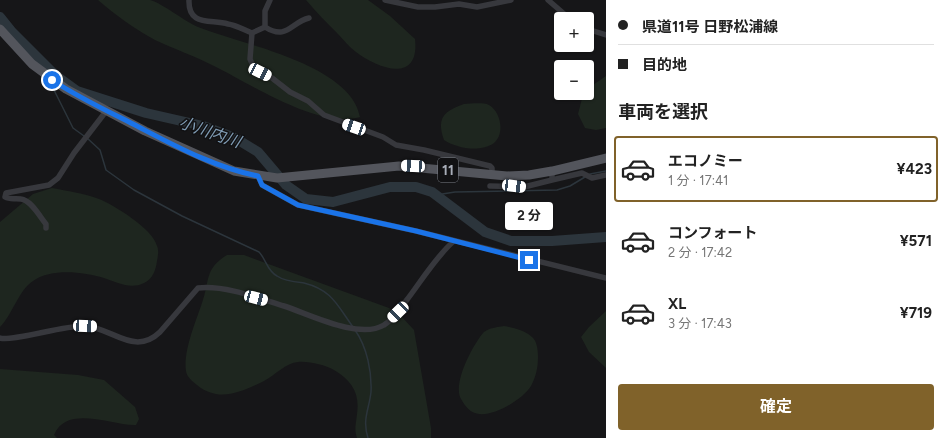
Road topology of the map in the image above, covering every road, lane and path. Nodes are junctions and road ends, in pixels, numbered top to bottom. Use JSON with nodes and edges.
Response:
{"nodes":[{"id":1,"x":189,"y":0,"type":"edge"},
{"id":2,"x":270,"y":0,"type":"edge"},
{"id":3,"x":385,"y":0,"type":"edge"},
{"id":4,"x":511,"y":0,"type":"edge"},
{"id":5,"x":548,"y":0,"type":"edge"},
{"id":6,"x":562,"y":12,"type":"edge"},
{"id":7,"x":309,"y":18,"type":"dead end"},
{"id":8,"x":264,"y":27,"type":"junction"},
{"id":9,"x":0,"y":29,"type":"edge"},
{"id":10,"x":594,"y":31,"type":"edge"},
{"id":11,"x":252,"y":33,"type":"junction"},
{"id":12,"x":606,"y":35,"type":"edge"},
{"id":13,"x":107,"y":110,"type":"junction"},
{"id":14,"x":606,"y":158,"type":"edge"},
{"id":15,"x":492,"y":175,"type":"junction"},
{"id":16,"x":552,"y":175,"type":"junction"},
{"id":17,"x":606,"y":175,"type":"edge"},
{"id":18,"x":258,"y":176,"type":"junction"},
{"id":19,"x":490,"y":186,"type":"dead end"},
{"id":20,"x":46,"y":228,"type":"dead end"},
{"id":21,"x":454,"y":241,"type":"junction"},
{"id":22,"x":606,"y":278,"type":"edge"},
{"id":23,"x":0,"y":338,"type":"edge"}],
"edges":[{"from":1,"to":11,"type":"street"},
{"from":2,"to":8,"type":"street"},
{"from":3,"to":4,"type":"street"},
{"from":5,"to":6,"type":"street"},
{"from":7,"to":8,"type":"street"},
{"from":8,"to":11,"type":"street"},
{"from":9,"to":13,"type":"main road","number":"11"},
{"from":10,"to":12,"type":"street"},
{"from":11,"to":15,"type":"street"},
{"from":13,"to":18,"type":"main road","number":"11"},
{"from":13,"to":20,"type":"street"},
{"from":14,"to":16,"type":"main road","number":"11"},
{"from":15,"to":16,"type":"main road","number":"11"},
{"from":15,"to":18,"type":"main road","number":"11"},
{"from":16,"to":17,"type":"street"},
{"from":16,"to":19,"type":"street"},
{"from":18,"to":21,"type":"street"},
{"from":21,"to":22,"type":"street"},
{"from":21,"to":23,"type":"street"}]}
